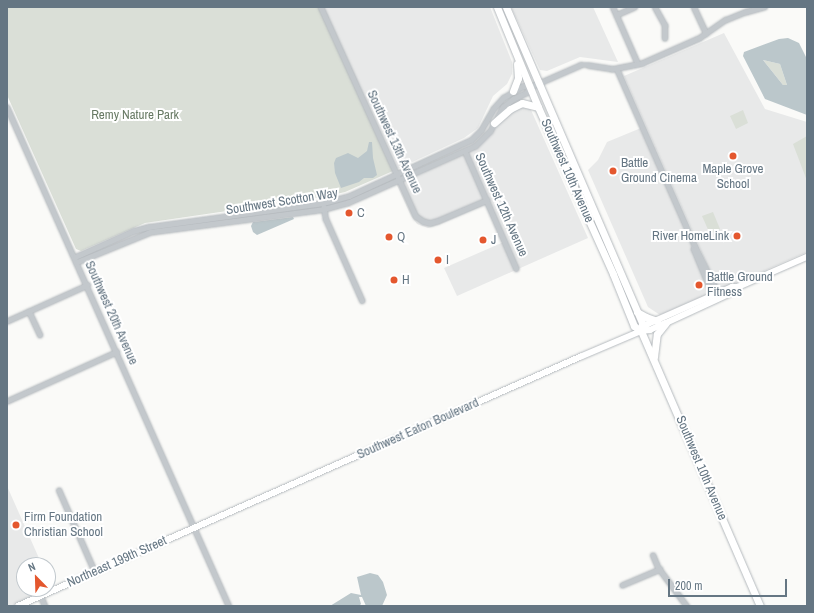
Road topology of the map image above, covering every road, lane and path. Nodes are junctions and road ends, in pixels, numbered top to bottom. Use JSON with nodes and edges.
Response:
{"nodes":[{"id":1,"x":321,"y":7,"type":"edge"},
{"id":2,"x":497,"y":7,"type":"edge"},
{"id":3,"x":506,"y":7,"type":"edge"},
{"id":4,"x":613,"y":7,"type":"edge"},
{"id":5,"x":634,"y":7,"type":"edge"},
{"id":6,"x":655,"y":7,"type":"edge"},
{"id":7,"x":694,"y":7,"type":"edge"},
{"id":8,"x":764,"y":7,"type":"edge"},
{"id":9,"x":752,"y":8,"type":"edge"},
{"id":10,"x":616,"y":15,"type":"junction"},
{"id":11,"x":706,"y":33,"type":"junction"},
{"id":12,"x":665,"y":38,"type":"dead end"},
{"id":13,"x":516,"y":55,"type":"junction"},
{"id":14,"x":638,"y":64,"type":"junction"},
{"id":15,"x":617,"y":69,"type":"junction"},
{"id":16,"x":539,"y":83,"type":"junction"},
{"id":17,"x":530,"y":87,"type":"junction"},
{"id":18,"x":513,"y":91,"type":"junction"},
{"id":19,"x":538,"y":107,"type":"junction"},
{"id":20,"x":7,"y":108,"type":"edge"},
{"id":21,"x":494,"y":123,"type":"junction"},
{"id":22,"x":465,"y":151,"type":"junction"},
{"id":23,"x":397,"y":174,"type":"junction"},
{"id":24,"x":400,"y":180,"type":"junction"},
{"id":25,"x":487,"y":200,"type":"junction"},
{"id":26,"x":323,"y":203,"type":"junction"},
{"id":27,"x":324,"y":209,"type":"junction"},
{"id":28,"x":177,"y":225,"type":"junction"},
{"id":29,"x":75,"y":257,"type":"junction"},
{"id":30,"x":807,"y":257,"type":"edge"},
{"id":31,"x":77,"y":262,"type":"junction"},
{"id":32,"x":516,"y":268,"type":"dead end"},
{"id":33,"x":87,"y":285,"type":"junction"},
{"id":34,"x":738,"y":287,"type":"junction"},
{"id":35,"x":716,"y":294,"type":"junction"},
{"id":36,"x":362,"y":300,"type":"dead end"},
{"id":37,"x":702,"y":307,"type":"junction"},
{"id":38,"x":29,"y":311,"type":"junction"},
{"id":39,"x":637,"y":312,"type":"junction"},
{"id":40,"x":657,"y":320,"type":"junction"},
{"id":41,"x":7,"y":321,"type":"edge"},
{"id":42,"x":666,"y":323,"type":"junction"},
{"id":43,"x":641,"y":331,"type":"junction"},
{"id":44,"x":40,"y":335,"type":"dead end"},
{"id":45,"x":116,"y":352,"type":"junction"},
{"id":46,"x":654,"y":359,"type":"junction"},
{"id":47,"x":7,"y":401,"type":"edge"},
{"id":48,"x":59,"y":490,"type":"dead end"},
{"id":49,"x":195,"y":528,"type":"junction"},
{"id":50,"x":653,"y":555,"type":"dead end"},
{"id":51,"x":660,"y":569,"type":"junction"},
{"id":52,"x":96,"y":572,"type":"junction"},
{"id":53,"x":622,"y":585,"type":"dead end"},
{"id":54,"x":56,"y":589,"type":"edge"},
{"id":55,"x":39,"y":597,"type":"edge"},
{"id":56,"x":18,"y":606,"type":"edge"},
{"id":57,"x":228,"y":606,"type":"edge"},
{"id":58,"x":687,"y":606,"type":"edge"},
{"id":59,"x":760,"y":606,"type":"edge"}],
"edges":[{"from":1,"to":23,"type":"street","name":"Southwest 13th Avenue"},
{"from":2,"to":13,"type":"highway","name":"Southwest 10th Avenue"},
{"from":3,"to":16,"type":"highway","name":"Southwest 10th Avenue"},
{"from":4,"to":10,"type":"street"},
{"from":5,"to":10,"type":"street"},
{"from":6,"to":12,"type":"street"},
{"from":7,"to":11,"type":"street"},
{"from":8,"to":9,"type":"street","name":"Southwest Scotton Way"},
{"from":9,"to":11,"type":"street","name":"Southwest Scotton Way"},
{"from":10,"to":14,"type":"street"},
{"from":11,"to":14,"type":"street","name":"Southwest Scotton Way"},
{"from":13,"to":17,"type":"highway","name":"Southwest 10th Avenue"},
{"from":13,"to":18,"type":"highway"},
{"from":14,"to":15,"type":"street","name":"Southwest Scotton Way"},
{"from":15,"to":16,"type":"street","name":"Southwest Scotton Way"},
{"from":15,"to":35,"type":"street"},
{"from":16,"to":17,"type":"street","name":"Southwest Scotton Way"},
{"from":16,"to":39,"type":"highway","name":"Southwest 10th Avenue"},
{"from":17,"to":18,"type":"street","name":"Southwest Scotton Way"},
{"from":17,"to":19,"type":"highway","name":"Southwest 10th Avenue"},
{"from":17,"to":21,"type":"street","name":"Southwest Scotton Way"},
{"from":18,"to":23,"type":"street","name":"Southwest Scotton Way"},
{"from":19,"to":21,"type":"highway"},
{"from":19,"to":43,"type":"highway","name":"Southwest 10th Avenue"},
{"from":20,"to":29,"type":"street","name":"Southwest 20th Avenue"},
{"from":21,"to":22,"type":"street","name":"Southwest Scotton Way"},
{"from":22,"to":24,"type":"street","name":"Southwest Scotton Way"},
{"from":22,"to":25,"type":"street","name":"Southwest 12th Avenue"},
{"from":23,"to":24,"type":"street","name":"Southwest 13th Avenue"},
{"from":23,"to":26,"type":"street","name":"Southwest Scotton Way"},
{"from":24,"to":25,"type":"street","name":"Southwest 13th Avenue"},
{"from":24,"to":27,"type":"street","name":"Southwest Scotton Way"},
{"from":25,"to":32,"type":"street","name":"Southwest 12th Avenue"},
{"from":26,"to":27,"type":"street"},
{"from":26,"to":28,"type":"street","name":"Southwest Scotton Way"},
{"from":27,"to":28,"type":"street","name":"Southwest Scotton Way"},
{"from":27,"to":36,"type":"street"},
{"from":28,"to":29,"type":"street","name":"Southwest Scotton Way"},
{"from":28,"to":31,"type":"street","name":"Southwest Scotton Way"},
{"from":29,"to":31,"type":"street","name":"Southwest 20th Avenue"},
{"from":30,"to":34,"type":"main road","name":"Southwest Eaton Boulevard"},
{"from":31,"to":33,"type":"street","name":"Southwest 20th Avenue"},
{"from":33,"to":38,"type":"street"},
{"from":33,"to":45,"type":"street","name":"Southwest 20th Avenue"},
{"from":34,"to":35,"type":"main road","name":"Southwest Eaton Boulevard"},
{"from":34,"to":37,"type":"main road","name":"Southwest Eaton Boulevard"},
{"from":35,"to":37,"type":"main road"},
{"from":35,"to":40,"type":"main road","name":"Southwest Eaton Boulevard"},
{"from":37,"to":42,"type":"main road","name":"Southwest Eaton Boulevard"},
{"from":38,"to":41,"type":"street"},
{"from":38,"to":44,"type":"street"},
{"from":39,"to":40,"type":"highway"},
{"from":39,"to":43,"type":"highway","name":"Southwest 10th Avenue"},
{"from":40,"to":43,"type":"main road","name":"Southwest Eaton Boulevard"},
{"from":42,"to":43,"type":"main road","name":"Southwest Eaton Boulevard"},
{"from":42,"to":46,"type":"highway"},
{"from":43,"to":46,"type":"highway","name":"Southwest 10th Avenue"},
{"from":43,"to":49,"type":"main road","name":"Southwest Eaton Boulevard"},
{"from":45,"to":47,"type":"street"},
{"from":45,"to":49,"type":"street","name":"Southwest 20th Avenue"},
{"from":46,"to":59,"type":"highway","name":"Southwest 10th Avenue"},
{"from":48,"to":52,"type":"street"},
{"from":49,"to":52,"type":"main road","name":"Northeast 199th Street"},
{"from":49,"to":57,"type":"street","name":"Southwest 20th Avenue"},
{"from":50,"to":51,"type":"street"},
{"from":51,"to":53,"type":"street"},
{"from":51,"to":58,"type":"street"},
{"from":52,"to":54,"type":"main road","name":"Northeast 199th Street"},
{"from":55,"to":56,"type":"main road","name":"Northeast 199th Street"}]}
